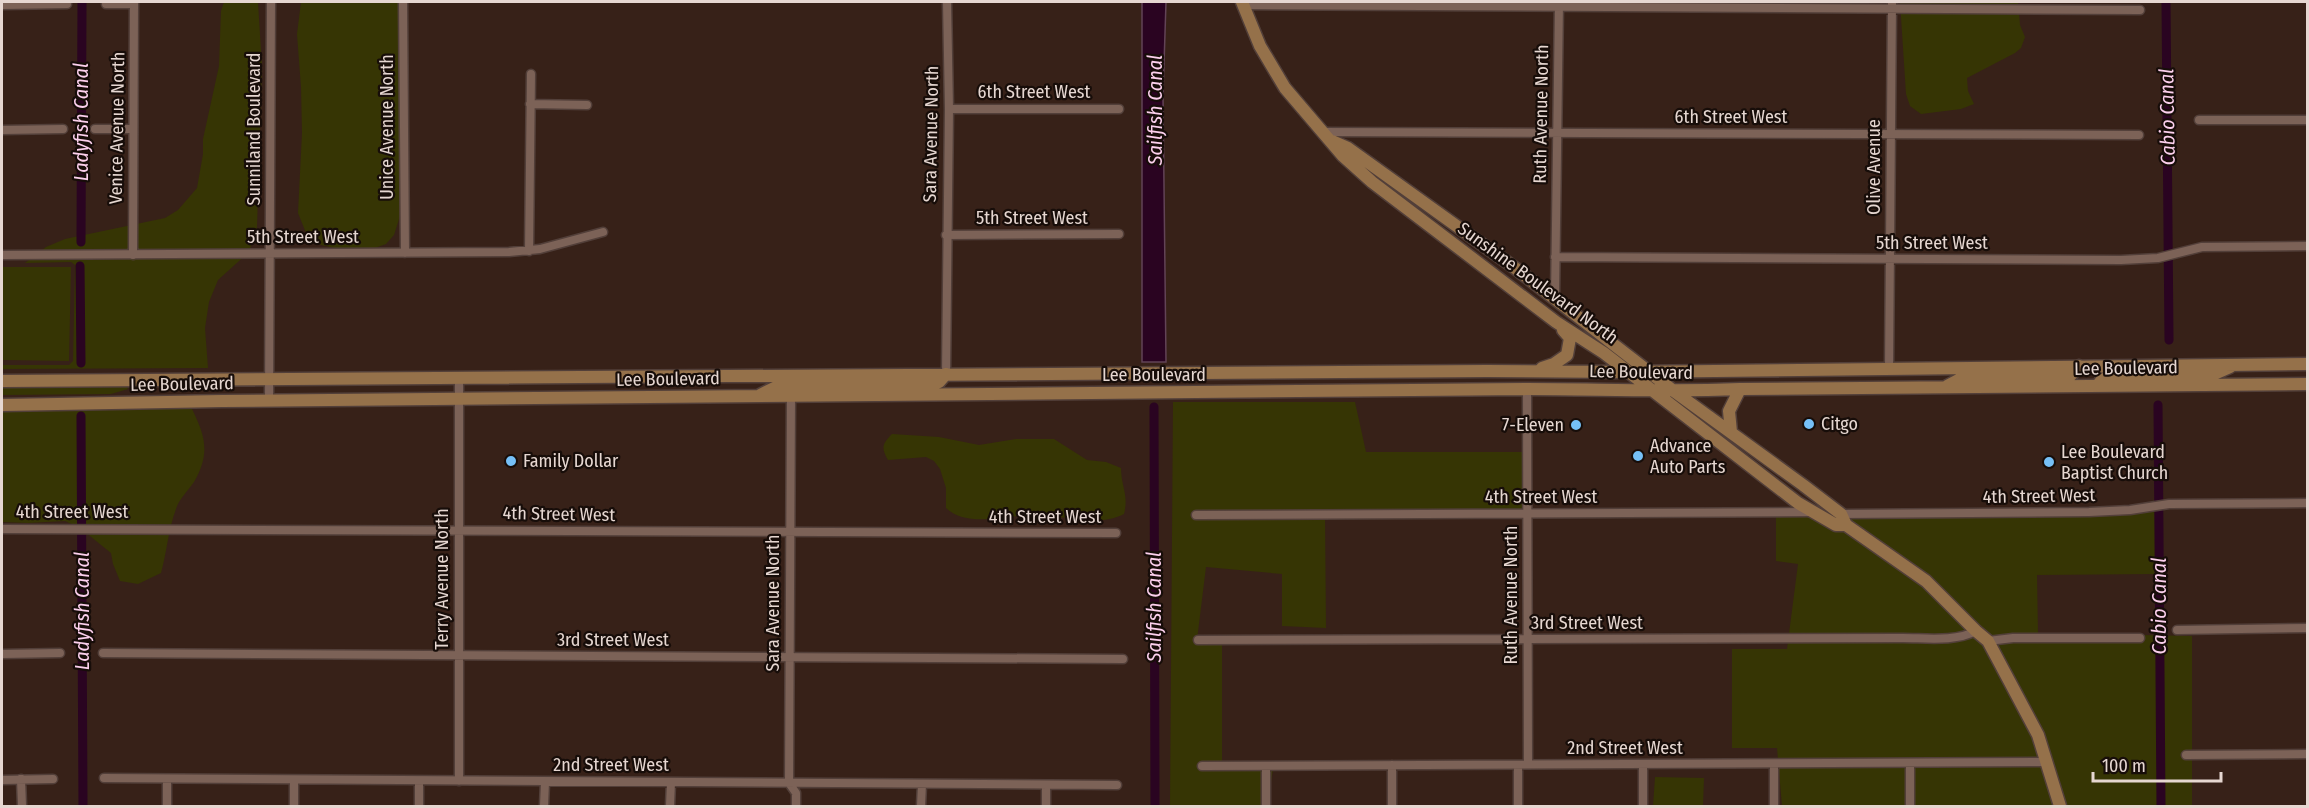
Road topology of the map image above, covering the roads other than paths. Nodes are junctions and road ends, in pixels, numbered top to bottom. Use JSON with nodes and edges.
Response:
{"nodes":[{"id":1,"x":271,"y":2,"type":"edge"},
{"id":2,"x":403,"y":2,"type":"edge"},
{"id":3,"x":947,"y":2,"type":"edge"},
{"id":4,"x":134,"y":3,"type":"edge"},
{"id":5,"x":1243,"y":3,"type":"edge"},
{"id":6,"x":2,"y":4,"type":"edge"},
{"id":7,"x":67,"y":4,"type":"dead end"},
{"id":8,"x":106,"y":4,"type":"dead end"},
{"id":9,"x":1559,"y":4,"type":"edge"},
{"id":10,"x":1892,"y":5,"type":"edge"},
{"id":11,"x":2139,"y":10,"type":"dead end"},
{"id":12,"x":531,"y":75,"type":"dead end"},
{"id":13,"x":530,"y":105,"type":"junction"},
{"id":14,"x":587,"y":105,"type":"dead end"},
{"id":15,"x":949,"y":109,"type":"junction"},
{"id":16,"x":1119,"y":109,"type":"dead end"},
{"id":17,"x":2199,"y":120,"type":"dead end"},
{"id":18,"x":2307,"y":120,"type":"edge"},
{"id":19,"x":63,"y":129,"type":"dead end"},
{"id":20,"x":95,"y":129,"type":"dead end"},
{"id":21,"x":133,"y":129,"type":"junction"},
{"id":22,"x":2,"y":130,"type":"edge"},
{"id":23,"x":1557,"y":133,"type":"junction"},
{"id":24,"x":1891,"y":134,"type":"junction"},
{"id":25,"x":2139,"y":135,"type":"dead end"},
{"id":26,"x":1327,"y":137,"type":"junction"},
{"id":27,"x":1372,"y":182,"type":"junction"},
{"id":28,"x":1440,"y":214,"type":"junction"},
{"id":29,"x":603,"y":232,"type":"dead end"},
{"id":30,"x":1119,"y":234,"type":"dead end"},
{"id":31,"x":946,"y":235,"type":"junction"},
{"id":32,"x":1441,"y":235,"type":"junction"},
{"id":33,"x":2307,"y":246,"type":"edge"},
{"id":34,"x":529,"y":251,"type":"junction"},
{"id":35,"x":405,"y":253,"type":"junction"},
{"id":36,"x":270,"y":254,"type":"junction"},
{"id":37,"x":2,"y":255,"type":"edge"},
{"id":38,"x":133,"y":255,"type":"junction"},
{"id":39,"x":1555,"y":257,"type":"junction"},
{"id":40,"x":1890,"y":259,"type":"junction"},
{"id":41,"x":1555,"y":298,"type":"junction"},
{"id":42,"x":1556,"y":322,"type":"junction"},
{"id":43,"x":2307,"y":364,"type":"edge"},
{"id":44,"x":2234,"y":365,"type":"junction"},
{"id":45,"x":2079,"y":366,"type":"junction"},
{"id":46,"x":1889,"y":368,"type":"junction"},
{"id":47,"x":1536,"y":370,"type":"junction"},
{"id":48,"x":1628,"y":372,"type":"junction"},
{"id":49,"x":1650,"y":372,"type":"junction"},
{"id":50,"x":946,"y":374,"type":"junction"},
{"id":51,"x":459,"y":378,"type":"junction"},
{"id":52,"x":269,"y":379,"type":"junction"},
{"id":53,"x":2,"y":381,"type":"edge"},
{"id":54,"x":2307,"y":384,"type":"edge"},
{"id":55,"x":2097,"y":387,"type":"junction"},
{"id":56,"x":1944,"y":388,"type":"junction"},
{"id":57,"x":1527,"y":389,"type":"junction"},
{"id":58,"x":1740,"y":389,"type":"junction"},
{"id":59,"x":1652,"y":392,"type":"junction"},
{"id":60,"x":1675,"y":392,"type":"junction"},
{"id":61,"x":756,"y":397,"type":"junction"},
{"id":62,"x":790,"y":397,"type":"junction"},
{"id":63,"x":459,"y":399,"type":"junction"},
{"id":64,"x":269,"y":400,"type":"junction"},
{"id":65,"x":2,"y":405,"type":"edge"},
{"id":66,"x":1731,"y":432,"type":"junction"},
{"id":67,"x":2307,"y":503,"type":"edge"},
{"id":68,"x":1813,"y":512,"type":"junction"},
{"id":69,"x":1527,"y":514,"type":"junction"},
{"id":70,"x":1196,"y":515,"type":"dead end"},
{"id":71,"x":1844,"y":520,"type":"junction"},
{"id":72,"x":2,"y":529,"type":"edge"},
{"id":73,"x":459,"y":530,"type":"junction"},
{"id":74,"x":790,"y":532,"type":"junction"},
{"id":75,"x":1116,"y":533,"type":"dead end"},
{"id":76,"x":2307,"y":628,"type":"edge"},
{"id":77,"x":2177,"y":630,"type":"dead end"},
{"id":78,"x":1976,"y":631,"type":"junction"},
{"id":79,"x":2140,"y":638,"type":"dead end"},
{"id":80,"x":1198,"y":640,"type":"dead end"},
{"id":81,"x":1528,"y":640,"type":"junction"},
{"id":82,"x":1988,"y":641,"type":"junction"},
{"id":83,"x":60,"y":653,"type":"dead end"},
{"id":84,"x":103,"y":653,"type":"dead end"},
{"id":85,"x":2,"y":654,"type":"edge"},
{"id":86,"x":458,"y":655,"type":"junction"},
{"id":87,"x":789,"y":657,"type":"junction"},
{"id":88,"x":1123,"y":659,"type":"dead end"},
{"id":89,"x":2307,"y":754,"type":"edge"},
{"id":90,"x":2186,"y":755,"type":"dead end"},
{"id":91,"x":2048,"y":762,"type":"junction"},
{"id":92,"x":1528,"y":764,"type":"junction"},
{"id":93,"x":1774,"y":764,"type":"junction"},
{"id":94,"x":1910,"y":764,"type":"junction"},
{"id":95,"x":1392,"y":765,"type":"junction"},
{"id":96,"x":1518,"y":765,"type":"junction"},
{"id":97,"x":1642,"y":765,"type":"junction"},
{"id":98,"x":1202,"y":766,"type":"dead end"},
{"id":99,"x":1266,"y":766,"type":"junction"},
{"id":100,"x":104,"y":778,"type":"dead end"},
{"id":101,"x":21,"y":779,"type":"junction"},
{"id":102,"x":53,"y":779,"type":"dead end"},
{"id":103,"x":167,"y":779,"type":"junction"},
{"id":104,"x":2,"y":780,"type":"edge"},
{"id":105,"x":294,"y":780,"type":"junction"},
{"id":106,"x":419,"y":781,"type":"junction"},
{"id":107,"x":459,"y":781,"type":"junction"},
{"id":108,"x":544,"y":782,"type":"junction"},
{"id":109,"x":670,"y":782,"type":"junction"},
{"id":110,"x":789,"y":783,"type":"junction"},
{"id":111,"x":922,"y":784,"type":"junction"},
{"id":112,"x":1046,"y":784,"type":"junction"},
{"id":113,"x":1117,"y":784,"type":"dead end"},
{"id":114,"x":22,"y":807,"type":"edge"},
{"id":115,"x":167,"y":807,"type":"edge"},
{"id":116,"x":294,"y":807,"type":"edge"},
{"id":117,"x":419,"y":807,"type":"edge"},
{"id":118,"x":544,"y":807,"type":"edge"},
{"id":119,"x":670,"y":807,"type":"edge"},
{"id":120,"x":796,"y":807,"type":"edge"},
{"id":121,"x":921,"y":807,"type":"edge"},
{"id":122,"x":1046,"y":807,"type":"edge"},
{"id":123,"x":1266,"y":807,"type":"edge"},
{"id":124,"x":1392,"y":807,"type":"edge"},
{"id":125,"x":1518,"y":807,"type":"edge"},
{"id":126,"x":1643,"y":807,"type":"edge"},
{"id":127,"x":1774,"y":807,"type":"edge"},
{"id":128,"x":1910,"y":807,"type":"edge"},
{"id":129,"x":2060,"y":807,"type":"edge"}],
"edges":[{"from":1,"to":36,"type":"street","name":"Sunniland Boulevard"},
{"from":2,"to":35,"type":"street","name":"Unice Avenue North"},
{"from":3,"to":15,"type":"street","name":"Sara Avenue North"},
{"from":4,"to":8,"type":"street"},
{"from":4,"to":21,"type":"street","name":"Venice Avenue North"},
{"from":5,"to":9,"type":"street"},
{"from":5,"to":26,"type":"main road","name":"Sunshine Boulevard North"},
{"from":6,"to":7,"type":"street"},
{"from":9,"to":10,"type":"street"},
{"from":9,"to":23,"type":"street","name":"Ruth Avenue North"},
{"from":10,"to":11,"type":"street"},
{"from":10,"to":24,"type":"street","name":"Olive Avenue"},
{"from":12,"to":13,"type":"street"},
{"from":13,"to":14,"type":"street"},
{"from":13,"to":34,"type":"street"},
{"from":15,"to":16,"type":"street","name":"6th Street West"},
{"from":15,"to":31,"type":"street","name":"Sara Avenue North"},
{"from":17,"to":18,"type":"street"},
{"from":19,"to":22,"type":"street"},
{"from":20,"to":21,"type":"street"},
{"from":21,"to":38,"type":"street","name":"Venice Avenue North"},
{"from":23,"to":24,"type":"street","name":"6th Street West"},
{"from":23,"to":26,"type":"street","name":"6th Street West"},
{"from":23,"to":39,"type":"street","name":"Ruth Avenue North"},
{"from":24,"to":25,"type":"street","name":"6th Street West"},
{"from":24,"to":40,"type":"street","name":"Olive Avenue"},
{"from":26,"to":27,"type":"main road","name":"Sunshine Boulevard North"},
{"from":26,"to":28,"type":"main road","name":"Sunshine Boulevard North"},
{"from":27,"to":28,"type":"main road"},
{"from":27,"to":32,"type":"main road","name":"Sunshine Boulevard North"},
{"from":28,"to":32,"type":"main road"},
{"from":28,"to":41,"type":"main road","name":"Sunshine Boulevard North"},
{"from":29,"to":34,"type":"street","name":"5th Street West"},
{"from":30,"to":31,"type":"street","name":"5th Street West"},
{"from":31,"to":50,"type":"street","name":"Sara Avenue North"},
{"from":32,"to":42,"type":"main road","name":"Sunshine Boulevard North"},
{"from":33,"to":40,"type":"street","name":"5th Street West"},
{"from":34,"to":35,"type":"street","name":"5th Street West"},
{"from":35,"to":36,"type":"street","name":"5th Street West"},
{"from":36,"to":38,"type":"street","name":"5th Street West"},
{"from":36,"to":52,"type":"street","name":"Sunniland Boulevard"},
{"from":37,"to":38,"type":"street","name":"5th Street West"},
{"from":39,"to":40,"type":"street","name":"5th Street West"},
{"from":39,"to":41,"type":"street","name":"Ruth Avenue North"},
{"from":40,"to":46,"type":"street","name":"Olive Avenue"},
{"from":41,"to":49,"type":"main road","name":"Sunshine Boulevard North"},
{"from":42,"to":47,"type":"main road"},
{"from":42,"to":48,"type":"main road","name":"Sunshine Boulevard North"},
{"from":43,"to":44,"type":"main road","name":"Lee Boulevard"},
{"from":44,"to":45,"type":"main road","name":"Lee Boulevard"},
{"from":44,"to":55,"type":"main road"},
{"from":45,"to":46,"type":"main road","name":"Lee Boulevard"},
{"from":45,"to":56,"type":"main road"},
{"from":46,"to":49,"type":"main road","name":"Lee Boulevard"},
{"from":47,"to":48,"type":"main road","name":"Lee Boulevard"},
{"from":47,"to":50,"type":"main road","name":"Lee Boulevard"},
{"from":48,"to":49,"type":"main road","name":"Lee Boulevard"},
{"from":48,"to":59,"type":"main road","name":"Sunshine Boulevard North"},
{"from":49,"to":60,"type":"main road","name":"Sunshine Boulevard North"},
{"from":50,"to":51,"type":"main road","name":"Lee Boulevard"},
{"from":50,"to":61,"type":"main road"},
{"from":51,"to":52,"type":"main road","name":"Lee Boulevard"},
{"from":51,"to":63,"type":"street","name":"Terry Avenue North"},
{"from":52,"to":53,"type":"main road","name":"Lee Boulevard"},
{"from":52,"to":64,"type":"street","name":"Sunniland Boulevard"},
{"from":54,"to":55,"type":"main road","name":"Lee Boulevard"},
{"from":55,"to":56,"type":"main road","name":"Lee Boulevard"},
{"from":56,"to":58,"type":"main road","name":"Lee Boulevard"},
{"from":57,"to":59,"type":"main road","name":"Lee Boulevard"},
{"from":57,"to":62,"type":"main road","name":"Lee Boulevard"},
{"from":57,"to":69,"type":"street","name":"Ruth Avenue North"},
{"from":58,"to":60,"type":"main road","name":"Lee Boulevard"},
{"from":58,"to":66,"type":"main road"},
{"from":59,"to":60,"type":"main road","name":"Lee Boulevard"},
{"from":59,"to":68,"type":"main road","name":"Sunshine Boulevard North"},
{"from":60,"to":66,"type":"main road","name":"Sunshine Boulevard North"},
{"from":61,"to":62,"type":"main road","name":"Lee Boulevard"},
{"from":61,"to":63,"type":"main road","name":"Lee Boulevard"},
{"from":62,"to":74,"type":"street","name":"Sara Avenue North"},
{"from":63,"to":64,"type":"main road","name":"Lee Boulevard"},
{"from":63,"to":73,"type":"street","name":"Terry Avenue North"},
{"from":64,"to":65,"type":"main road","name":"Lee Boulevard"},
{"from":66,"to":71,"type":"main road","name":"Sunshine Boulevard North"},
{"from":67,"to":71,"type":"street","name":"4th Street West"},
{"from":68,"to":69,"type":"street","name":"4th Street West"},
{"from":68,"to":71,"type":"main road","name":"Sunshine Boulevard North"},
{"from":69,"to":70,"type":"street","name":"4th Street West"},
{"from":69,"to":81,"type":"street","name":"Ruth Avenue North"},
{"from":71,"to":78,"type":"main road","name":"Sunshine Boulevard North"},
{"from":72,"to":73,"type":"street","name":"4th Street West"},
{"from":73,"to":74,"type":"street","name":"4th Street West"},
{"from":73,"to":86,"type":"street","name":"Terry Avenue North"},
{"from":74,"to":75,"type":"street","name":"4th Street West"},
{"from":74,"to":87,"type":"street","name":"Sara Avenue North"},
{"from":76,"to":77,"type":"street"},
{"from":78,"to":81,"type":"street","name":"3rd Street West"},
{"from":78,"to":82,"type":"main road","name":"Sunshine Boulevard North"},
{"from":79,"to":82,"type":"street"},
{"from":80,"to":81,"type":"street","name":"3rd Street West"},
{"from":81,"to":92,"type":"street","name":"Ruth Avenue North"},
{"from":82,"to":91,"type":"main road","name":"Sunshine Boulevard North"},
{"from":83,"to":85,"type":"street"},
{"from":84,"to":86,"type":"street","name":"3rd Street West"},
{"from":86,"to":87,"type":"street","name":"3rd Street West"},
{"from":86,"to":107,"type":"street","name":"Terry Avenue North"},
{"from":87,"to":88,"type":"street","name":"3rd Street West"},
{"from":87,"to":110,"type":"street","name":"Sara Avenue North"},
{"from":89,"to":90,"type":"street"},
{"from":91,"to":94,"type":"street","name":"2nd Street West"},
{"from":91,"to":129,"type":"main road","name":"Sunshine Boulevard North"},
{"from":92,"to":96,"type":"street","name":"2nd Street West"},
{"from":92,"to":97,"type":"street","name":"2nd Street West"},
{"from":93,"to":94,"type":"street","name":"2nd Street West"},
{"from":93,"to":97,"type":"street","name":"2nd Street West"},
{"from":93,"to":127,"type":"street"},
{"from":94,"to":128,"type":"street"},
{"from":95,"to":96,"type":"street","name":"2nd Street West"},
{"from":95,"to":99,"type":"street","name":"2nd Street West"},
{"from":95,"to":124,"type":"street"},
{"from":96,"to":125,"type":"street"},
{"from":97,"to":126,"type":"street"},
{"from":98,"to":99,"type":"street","name":"2nd Street West"},
{"from":99,"to":123,"type":"street"},
{"from":100,"to":103,"type":"street","name":"2nd Street West"},
{"from":101,"to":102,"type":"street"},
{"from":101,"to":104,"type":"street"},
{"from":101,"to":114,"type":"street"},
{"from":103,"to":105,"type":"street","name":"2nd Street West"},
{"from":103,"to":115,"type":"street"},
{"from":105,"to":106,"type":"street","name":"2nd Street West"},
{"from":105,"to":116,"type":"street"},
{"from":106,"to":107,"type":"street","name":"2nd Street West"},
{"from":106,"to":117,"type":"street"},
{"from":107,"to":108,"type":"street","name":"2nd Street West"},
{"from":108,"to":109,"type":"street","name":"2nd Street West"},
{"from":108,"to":118,"type":"street"},
{"from":109,"to":110,"type":"street","name":"2nd Street West"},
{"from":109,"to":119,"type":"street"},
{"from":110,"to":111,"type":"street","name":"2nd Street West"},
{"from":110,"to":120,"type":"street","name":"Sara Avenue North"},
{"from":111,"to":112,"type":"street","name":"2nd Street West"},
{"from":111,"to":121,"type":"street"},
{"from":112,"to":113,"type":"street","name":"2nd Street West"},
{"from":112,"to":122,"type":"street"}]}
